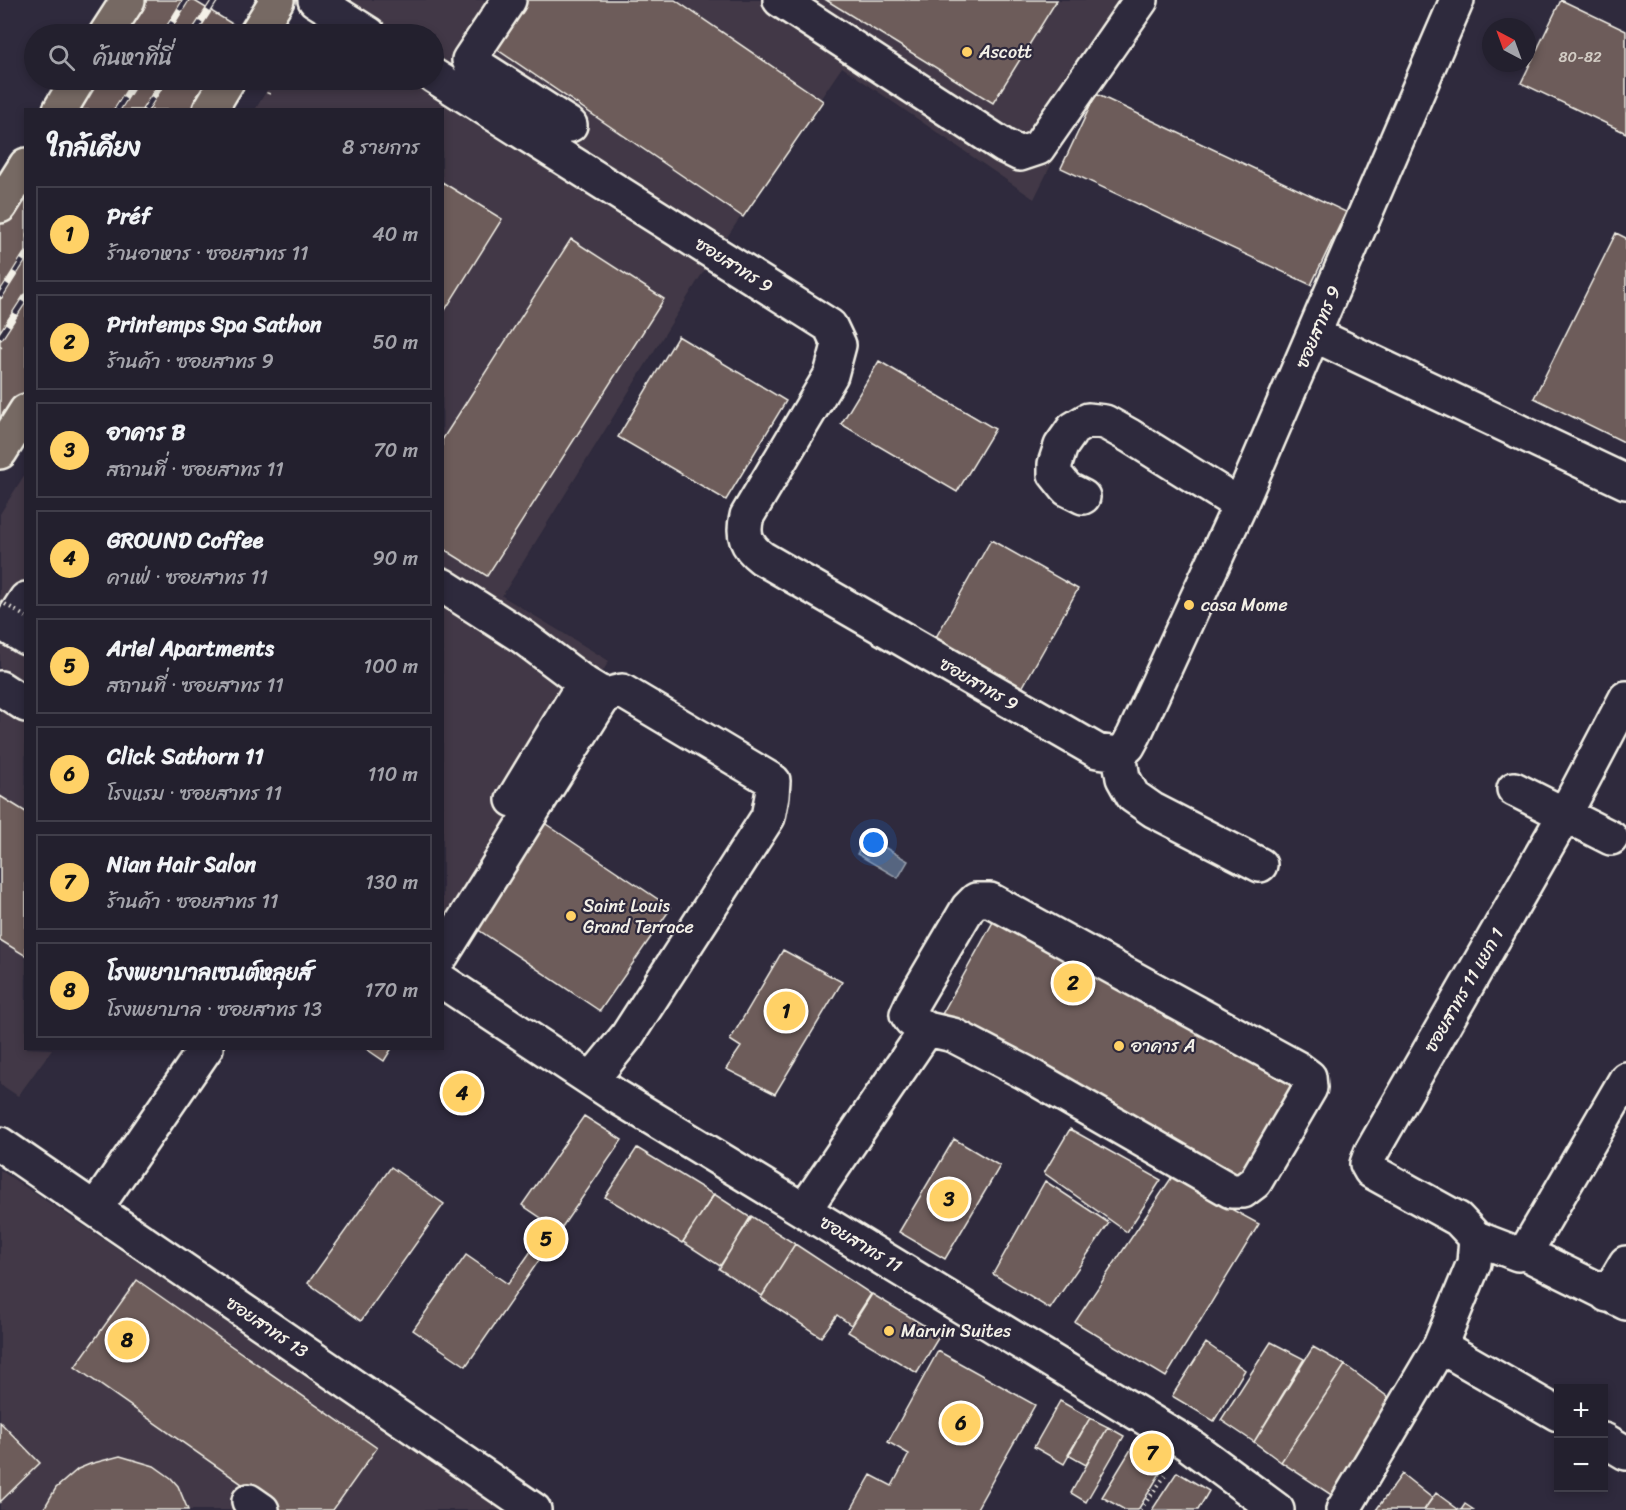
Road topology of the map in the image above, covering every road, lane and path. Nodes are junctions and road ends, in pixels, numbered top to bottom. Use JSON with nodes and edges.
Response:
{"nodes":[{"id":1,"x":128,"y":0,"type":"edge"},
{"id":2,"x":277,"y":0,"type":"edge"},
{"id":3,"x":315,"y":0,"type":"edge"},
{"id":4,"x":509,"y":0,"type":"edge"},
{"id":5,"x":780,"y":0,"type":"edge"},
{"id":6,"x":1141,"y":0,"type":"edge"},
{"id":7,"x":1457,"y":0,"type":"edge"},
{"id":8,"x":112,"y":24,"type":"edge"},
{"id":9,"x":262,"y":24,"type":"edge"},
{"id":10,"x":353,"y":24,"type":"edge"},
{"id":11,"x":444,"y":82,"type":"edge"},
{"id":12,"x":72,"y":90,"type":"edge"},
{"id":13,"x":222,"y":90,"type":"edge"},
{"id":14,"x":269,"y":90,"type":"edge"},
{"id":15,"x":268,"y":94,"type":"dead end"},
{"id":16,"x":61,"y":108,"type":"edge"},
{"id":17,"x":211,"y":108,"type":"edge"},
{"id":18,"x":570,"y":125,"type":"dead end"},
{"id":19,"x":24,"y":168,"type":"edge"},
{"id":20,"x":0,"y":206,"type":"edge"},
{"id":21,"x":1315,"y":335,"type":"junction"},
{"id":22,"x":24,"y":414,"type":"edge"},
{"id":23,"x":0,"y":452,"type":"edge"},
{"id":24,"x":1626,"y":482,"type":"edge"},
{"id":25,"x":1083,"y":497,"type":"dead end"},
{"id":26,"x":1240,"y":505,"type":"junction"},
{"id":27,"x":444,"y":586,"type":"edge"},
{"id":28,"x":0,"y":601,"type":"edge"},
{"id":29,"x":24,"y":602,"type":"edge"},
{"id":30,"x":24,"y":616,"type":"edge"},
{"id":31,"x":24,"y":637,"type":"edge"},
{"id":32,"x":0,"y":688,"type":"edge"},
{"id":33,"x":594,"y":689,"type":"junction"},
{"id":34,"x":1626,"y":699,"type":"edge"},
{"id":35,"x":24,"y":704,"type":"edge"},
{"id":36,"x":1119,"y":754,"type":"junction"},
{"id":37,"x":1514,"y":789,"type":"dead end"},
{"id":38,"x":1565,"y":814,"type":"junction"},
{"id":39,"x":1611,"y":838,"type":"dead end"},
{"id":40,"x":1260,"y":865,"type":"dead end"},
{"id":41,"x":444,"y":914,"type":"edge"},
{"id":42,"x":444,"y":952,"type":"edge"},
{"id":43,"x":444,"y":982,"type":"edge"},
{"id":44,"x":927,"y":1029,"type":"junction"},
{"id":45,"x":205,"y":1050,"type":"edge"},
{"id":46,"x":592,"y":1079,"type":"junction"},
{"id":47,"x":1626,"y":1079,"type":"edge"},
{"id":48,"x":0,"y":1144,"type":"edge"},
{"id":49,"x":95,"y":1209,"type":"junction"},
{"id":50,"x":804,"y":1210,"type":"junction"},
{"id":51,"x":1476,"y":1238,"type":"junction"},
{"id":52,"x":1525,"y":1253,"type":"junction"},
{"id":53,"x":1626,"y":1263,"type":"edge"},
{"id":54,"x":1616,"y":1299,"type":"edge"},
{"id":55,"x":1440,"y":1346,"type":"junction"},
{"id":56,"x":1554,"y":1412,"type":"edge"},
{"id":57,"x":1608,"y":1442,"type":"edge"},
{"id":58,"x":1188,"y":1444,"type":"junction"},
{"id":59,"x":1626,"y":1453,"type":"edge"},
{"id":60,"x":513,"y":1504,"type":"edge"},
{"id":61,"x":1140,"y":1510,"type":"edge"},
{"id":62,"x":1277,"y":1510,"type":"edge"},
{"id":63,"x":1343,"y":1510,"type":"edge"}],
"edges":[{"from":1,"to":8,"type":"main road"},
{"from":2,"to":9,"type":"main road"},
{"from":3,"to":10,"type":"street"},
{"from":4,"to":18,"type":"street"},
{"from":5,"to":6,"type":"street"},
{"from":7,"to":21,"type":"street","name":"ซอยสาทร 9"},
{"from":11,"to":36,"type":"street","name":"ซอยสาทร 9"},
{"from":12,"to":16,"type":"main road"},
{"from":13,"to":17,"type":"main road"},
{"from":14,"to":15,"type":"path"},
{"from":19,"to":20,"type":"main road"},
{"from":21,"to":24,"type":"street"},
{"from":21,"to":26,"type":"street","name":"ซอยสาทร 9"},
{"from":22,"to":23,"type":"main road"},
{"from":25,"to":26,"type":"street"},
{"from":26,"to":36,"type":"street","name":"ซอยสาทร 9"},
{"from":27,"to":33,"type":"street"},
{"from":28,"to":30,"type":"path","bridge":true},
{"from":29,"to":31,"type":"street"},
{"from":32,"to":35,"type":"street"},
{"from":33,"to":41,"type":"street"},
{"from":33,"to":42,"type":"street"},
{"from":33,"to":46,"type":"street"},
{"from":34,"to":38,"type":"street","name":"ซอยสาทร 11 แยก 1"},
{"from":36,"to":40,"type":"street"},
{"from":37,"to":38,"type":"street"},
{"from":38,"to":39,"type":"street"},
{"from":38,"to":51,"type":"street","name":"ซอยสาทร 11 แยก 1"},
{"from":43,"to":46,"type":"street","name":"ซอยสาทร 11"},
{"from":44,"to":44,"type":"street"},
{"from":44,"to":50,"type":"street"},
{"from":45,"to":49,"type":"street"},
{"from":46,"to":50,"type":"street","name":"ซอยสาทร 11"},
{"from":47,"to":52,"type":"street"},
{"from":48,"to":49,"type":"street","name":"ซอยสาทร 13"},
{"from":49,"to":60,"type":"street","name":"ซอยสาทร 13"},
{"from":50,"to":58,"type":"street","name":"ซอยสาทร 11"},
{"from":51,"to":52,"type":"street","name":"ซอยสาทร 11 แยก 1"},
{"from":51,"to":55,"type":"street"},
{"from":52,"to":54,"type":"street","name":"ซอยสาทร 11 แยก 1"},
{"from":53,"to":54,"type":"street","name":"ซอยสาทร 11 แยก 1"},
{"from":55,"to":56,"type":"street"},
{"from":55,"to":63,"type":"street"},
{"from":57,"to":59,"type":"street"},
{"from":58,"to":61,"type":"path"},
{"from":58,"to":62,"type":"street","name":"ซอยสาทร 11"}]}
